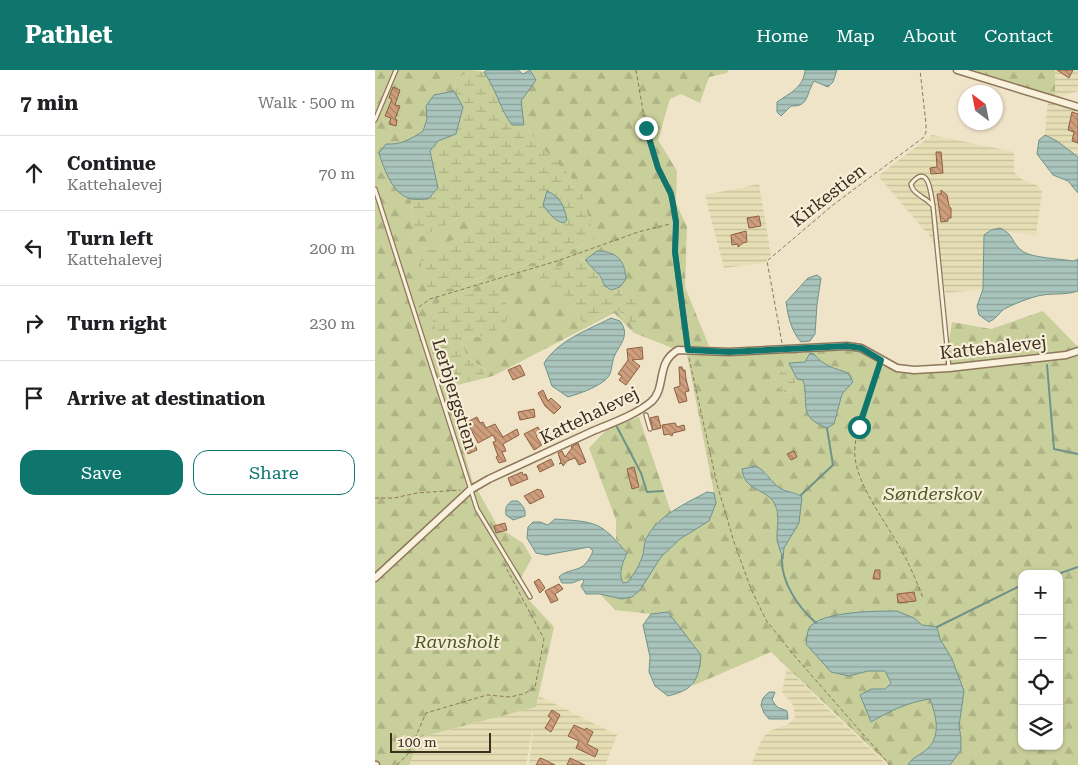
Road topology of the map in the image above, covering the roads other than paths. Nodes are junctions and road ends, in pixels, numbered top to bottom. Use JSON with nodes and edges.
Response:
{"nodes":[{"id":1,"x":396,"y":70,"type":"edge"},
{"id":2,"x":957,"y":70,"type":"edge"},
{"id":3,"x":1078,"y":107,"type":"edge"},
{"id":4,"x":375,"y":120,"type":"edge"},
{"id":5,"x":646,"y":128,"type":"road end"},
{"id":6,"x":375,"y":189,"type":"edge"},
{"id":7,"x":933,"y":206,"type":"junction"},
{"id":8,"x":688,"y":350,"type":"junction"},
{"id":9,"x":1078,"y":351,"type":"edge"},
{"id":10,"x":949,"y":368,"type":"junction"},
{"id":11,"x":646,"y":415,"type":"dead end"},
{"id":12,"x":650,"y":429,"type":"dead end"},
{"id":13,"x":468,"y":492,"type":"junction"},
{"id":14,"x":375,"y":578,"type":"edge"},
{"id":15,"x":530,"y":597,"type":"dead end"}],
"edges":[{"from":1,"to":4,"type":"lane"},
{"from":2,"to":3,"type":"street"},
{"from":5,"to":8,"type":"lane"},
{"from":6,"to":13,"type":"lane","name":"Lerbjergstien"},
{"from":7,"to":7,"type":"lane"},
{"from":7,"to":10,"type":"lane"},
{"from":8,"to":10,"type":"street","name":"Kattehalevej"},
{"from":8,"to":13,"type":"street","name":"Kattehalevej"},
{"from":9,"to":10,"type":"street","name":"Kattehalevej"},
{"from":11,"to":12,"type":"lane"},
{"from":13,"to":14,"type":"street","name":"Kattehalevej"},
{"from":13,"to":15,"type":"lane","name":"Lerbjergstien"}]}
